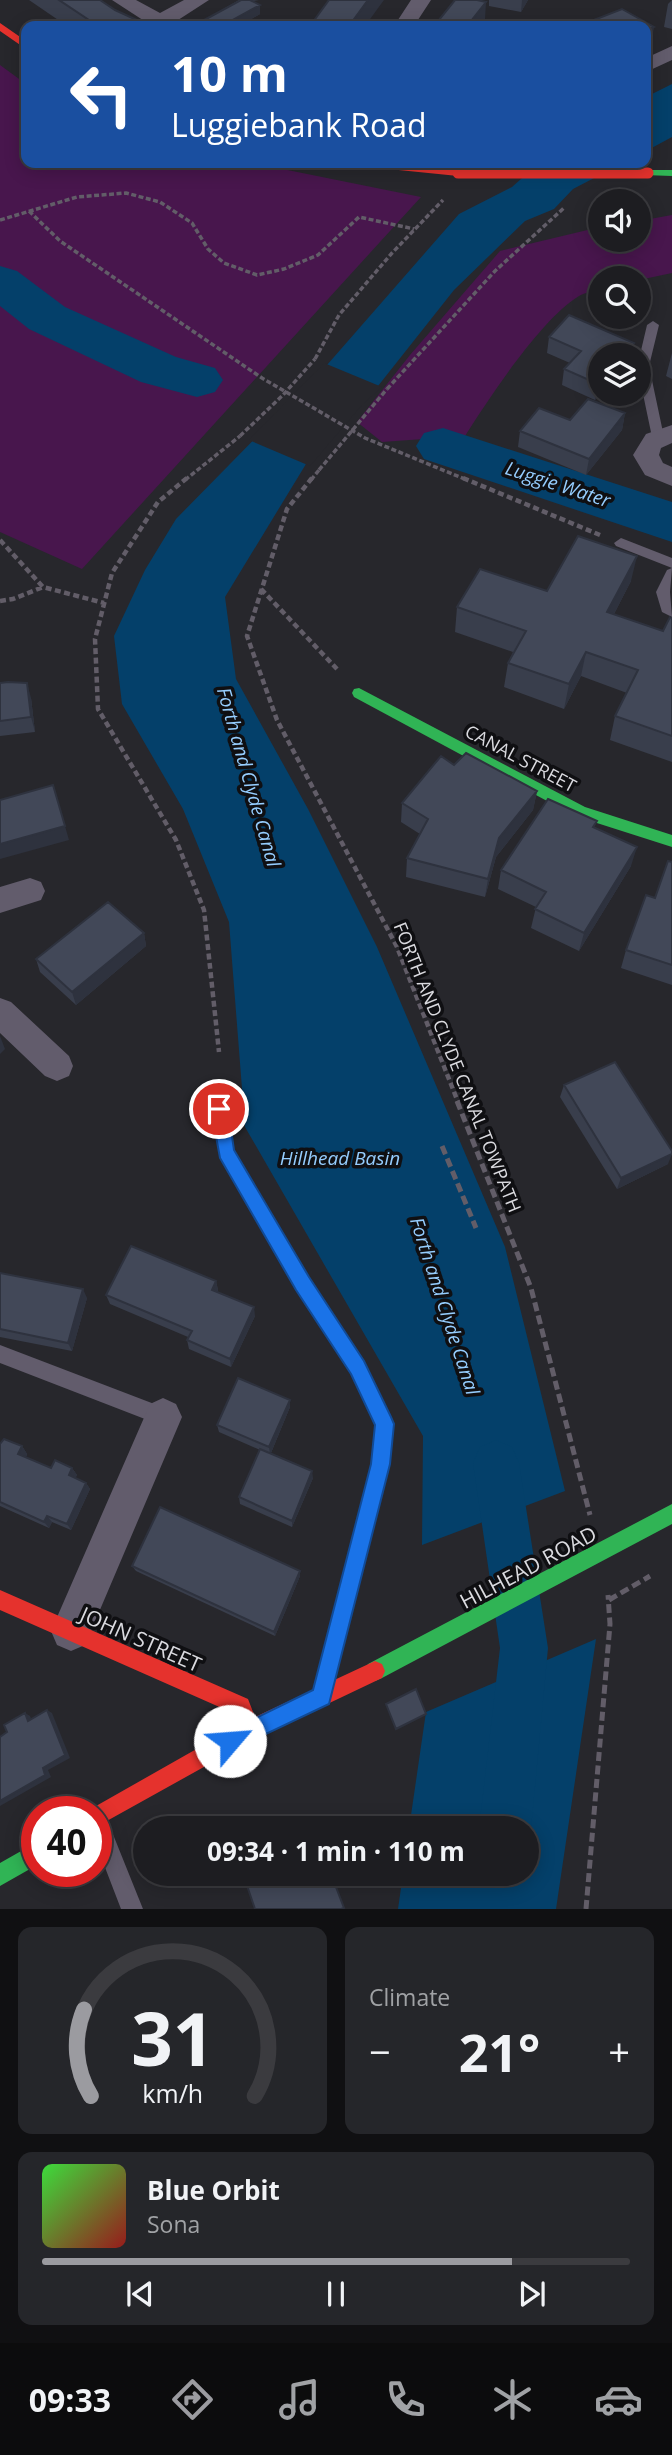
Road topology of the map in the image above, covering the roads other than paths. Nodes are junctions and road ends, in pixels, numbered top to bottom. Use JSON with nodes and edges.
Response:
{"nodes":[{"id":1,"x":122,"y":0,"type":"edge"},
{"id":2,"x":199,"y":0,"type":"edge"},
{"id":3,"x":421,"y":0,"type":"edge"},
{"id":4,"x":158,"y":21,"type":"edge"},
{"id":5,"x":168,"y":21,"type":"edge"},
{"id":6,"x":407,"y":21,"type":"edge"},
{"id":7,"x":0,"y":26,"type":"edge"},
{"id":8,"x":21,"y":42,"type":"edge"},
{"id":9,"x":672,"y":52,"type":"edge"},
{"id":10,"x":651,"y":63,"type":"edge"},
{"id":11,"x":408,"y":168,"type":"edge"},
{"id":12,"x":672,"y":173,"type":"edge"},
{"id":13,"x":653,"y":325,"type":"dead end"},
{"id":14,"x":665,"y":435,"type":"edge"},
{"id":15,"x":672,"y":477,"type":"edge"},
{"id":16,"x":621,"y":543,"type":"road end"},
{"id":17,"x":672,"y":563,"type":"edge"},
{"id":18,"x":672,"y":573,"type":"edge"},
{"id":19,"x":672,"y":612,"type":"edge"},
{"id":20,"x":359,"y":693,"type":"road end"},
{"id":21,"x":672,"y":841,"type":"edge"},
{"id":22,"x":30,"y":891,"type":"dead end"},
{"id":23,"x":0,"y":900,"type":"edge"},
{"id":24,"x":0,"y":1012,"type":"edge"},
{"id":25,"x":57,"y":1066,"type":"dead end"},
{"id":26,"x":216,"y":1087,"type":"road end"},
{"id":27,"x":0,"y":1354,"type":"edge"},
{"id":28,"x":163,"y":1417,"type":"joint"},
{"id":29,"x":672,"y":1514,"type":"edge"},
{"id":30,"x":0,"y":1600,"type":"edge"},
{"id":31,"x":71,"y":1630,"type":"junction"},
{"id":32,"x":321,"y":1697,"type":"junction"},
{"id":33,"x":249,"y":1731,"type":"junction"},
{"id":34,"x":112,"y":1808,"type":"edge"},
{"id":35,"x":112,"y":1858,"type":"edge"},
{"id":36,"x":21,"y":1863,"type":"edge"},
{"id":37,"x":0,"y":1875,"type":"edge"},
{"id":38,"x":132,"y":1909,"type":"edge"}],
"edges":[{"from":1,"to":4,"type":"street"},
{"from":2,"to":5,"type":"street"},
{"from":3,"to":6,"type":"street"},
{"from":7,"to":8,"type":"street"},
{"from":9,"to":10,"type":"street"},
{"from":11,"to":12,"type":"street","bridge":true},
{"from":13,"to":14,"type":"lane"},
{"from":14,"to":15,"type":"street"},
{"from":16,"to":17,"type":"lane"},
{"from":18,"to":19,"type":"lane"},
{"from":20,"to":21,"type":"street","name":"CANAL STREET"},
{"from":22,"to":23,"type":"street"},
{"from":24,"to":25,"type":"street"},
{"from":26,"to":32,"type":"street"},
{"from":27,"to":28,"type":"lane"},
{"from":28,"to":31,"type":"street"},
{"from":29,"to":32,"type":"street","name":"HILHEAD ROAD"},
{"from":30,"to":31,"type":"street","name":"JOHN STREET"},
{"from":31,"to":33,"type":"street","name":"JOHN STREET"},
{"from":32,"to":33,"type":"street","name":"HILHEAD ROAD"},
{"from":33,"to":34,"type":"street","name":"HILHEAD ROAD"},
{"from":35,"to":38,"type":"lane"},
{"from":36,"to":37,"type":"street"}]}
